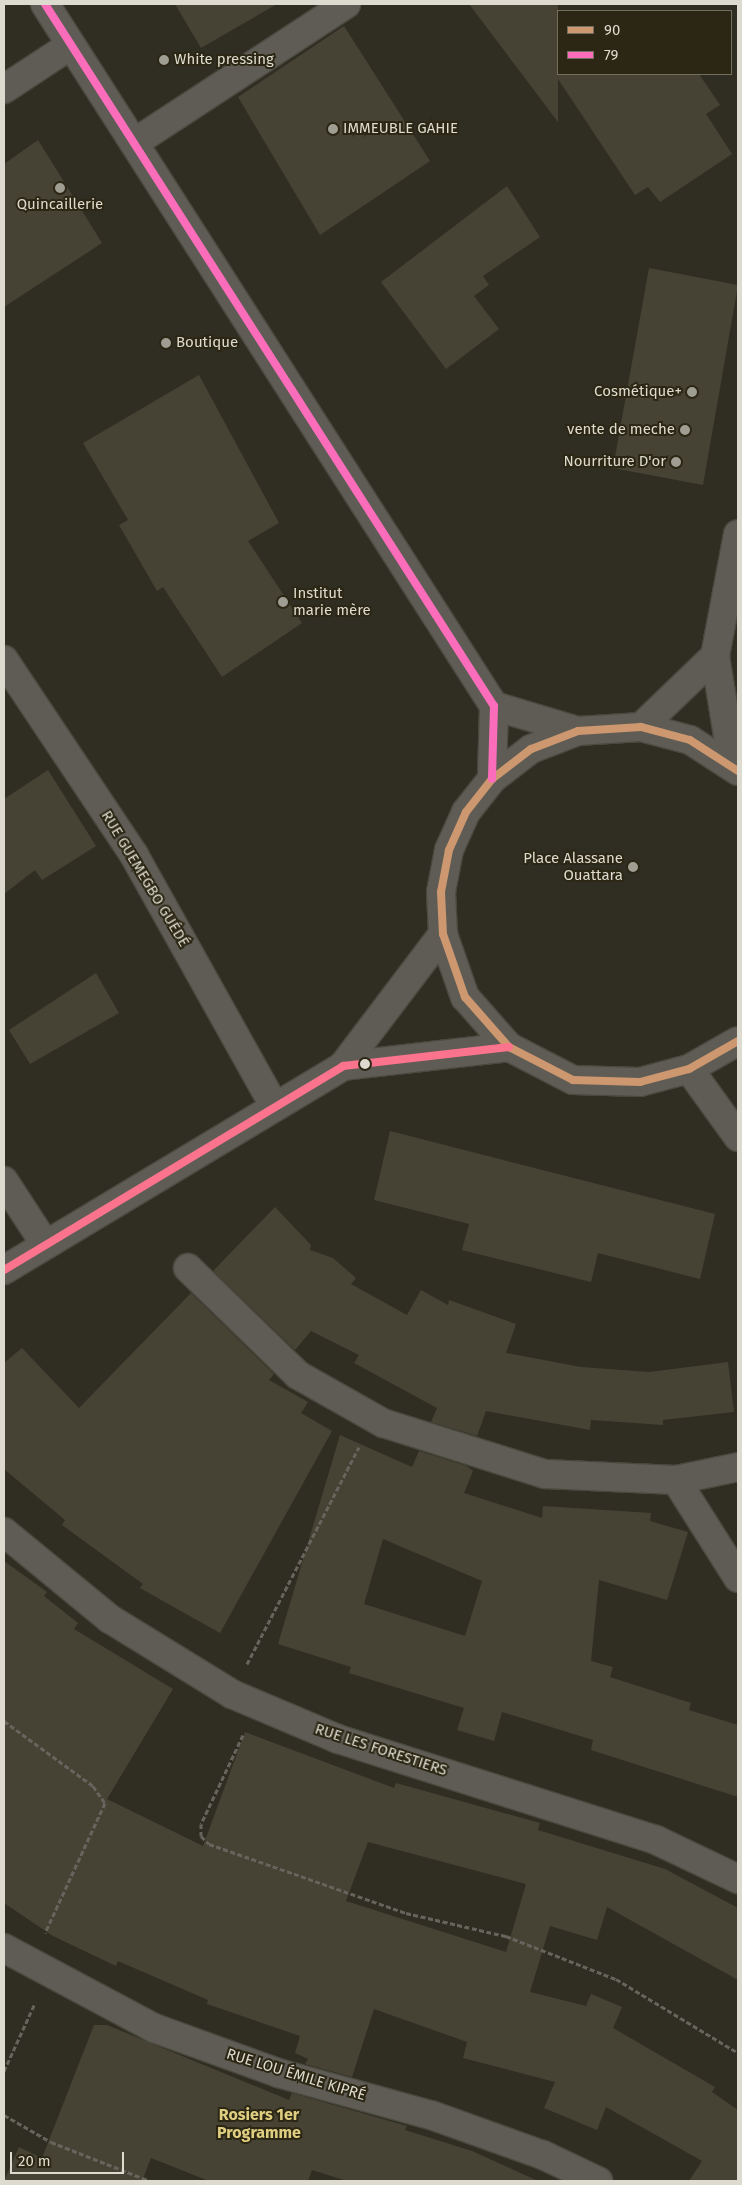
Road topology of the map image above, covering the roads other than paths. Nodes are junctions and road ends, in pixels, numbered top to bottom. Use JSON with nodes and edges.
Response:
{"nodes":[{"id":1,"x":45,"y":4,"type":"edge"},
{"id":2,"x":346,"y":4,"type":"edge"},
{"id":3,"x":72,"y":45,"type":"junction"},
{"id":4,"x":4,"y":89,"type":"edge"},
{"id":5,"x":136,"y":141,"type":"junction"},
{"id":6,"x":738,"y":534,"type":"edge"},
{"id":7,"x":715,"y":656,"type":"junction"},
{"id":8,"x":4,"y":660,"type":"edge"},
{"id":9,"x":494,"y":706,"type":"junction"},
{"id":10,"x":641,"y":727,"type":"junction"},
{"id":11,"x":578,"y":730,"type":"junction"},
{"id":12,"x":736,"y":769,"type":"edge"},
{"id":13,"x":492,"y":779,"type":"junction"},
{"id":14,"x":443,"y":934,"type":"junction"},
{"id":15,"x":738,"y":1041,"type":"edge"},
{"id":16,"x":508,"y":1047,"type":"junction"},
{"id":17,"x":343,"y":1066,"type":"junction"},
{"id":18,"x":689,"y":1069,"type":"junction"},
{"id":19,"x":274,"y":1105,"type":"junction"},
{"id":20,"x":738,"y":1137,"type":"edge"},
{"id":21,"x":4,"y":1181,"type":"edge"},
{"id":22,"x":45,"y":1244,"type":"junction"},
{"id":23,"x":188,"y":1268,"type":"dead end"},
{"id":24,"x":4,"y":1270,"type":"edge"},
{"id":25,"x":738,"y":1467,"type":"edge"},
{"id":26,"x":676,"y":1480,"type":"junction"},
{"id":27,"x":4,"y":1532,"type":"edge"},
{"id":28,"x":738,"y":1578,"type":"edge"},
{"id":29,"x":738,"y":1879,"type":"edge"},
{"id":30,"x":4,"y":1948,"type":"edge"},
{"id":31,"x":598,"y":2181,"type":"edge"}],
"edges":[{"from":1,"to":3,"type":"street"},
{"from":2,"to":5,"type":"street"},
{"from":3,"to":4,"type":"street"},
{"from":3,"to":5,"type":"street"},
{"from":5,"to":9,"type":"street"},
{"from":6,"to":7,"type":"street"},
{"from":7,"to":10,"type":"street"},
{"from":7,"to":12,"type":"street"},
{"from":8,"to":19,"type":"street","name":"RUE GUEMEGBO GUÉDÉ"},
{"from":9,"to":11,"type":"street"},
{"from":9,"to":13,"type":"street"},
{"from":10,"to":11,"type":"street"},
{"from":10,"to":12,"type":"street"},
{"from":11,"to":13,"type":"street"},
{"from":13,"to":14,"type":"street"},
{"from":14,"to":16,"type":"street"},
{"from":14,"to":17,"type":"street"},
{"from":15,"to":18,"type":"street"},
{"from":16,"to":17,"type":"street"},
{"from":16,"to":18,"type":"street"},
{"from":17,"to":19,"type":"street"},
{"from":18,"to":20,"type":"street"},
{"from":19,"to":22,"type":"street"},
{"from":21,"to":22,"type":"street"},
{"from":22,"to":24,"type":"street"},
{"from":23,"to":26,"type":"street"},
{"from":25,"to":26,"type":"street"},
{"from":26,"to":28,"type":"street"},
{"from":27,"to":29,"type":"street","name":"RUE LES FORESTIERS"},
{"from":30,"to":31,"type":"street","name":"RUE LOU ÉMILE KIPRÉ"}]}
